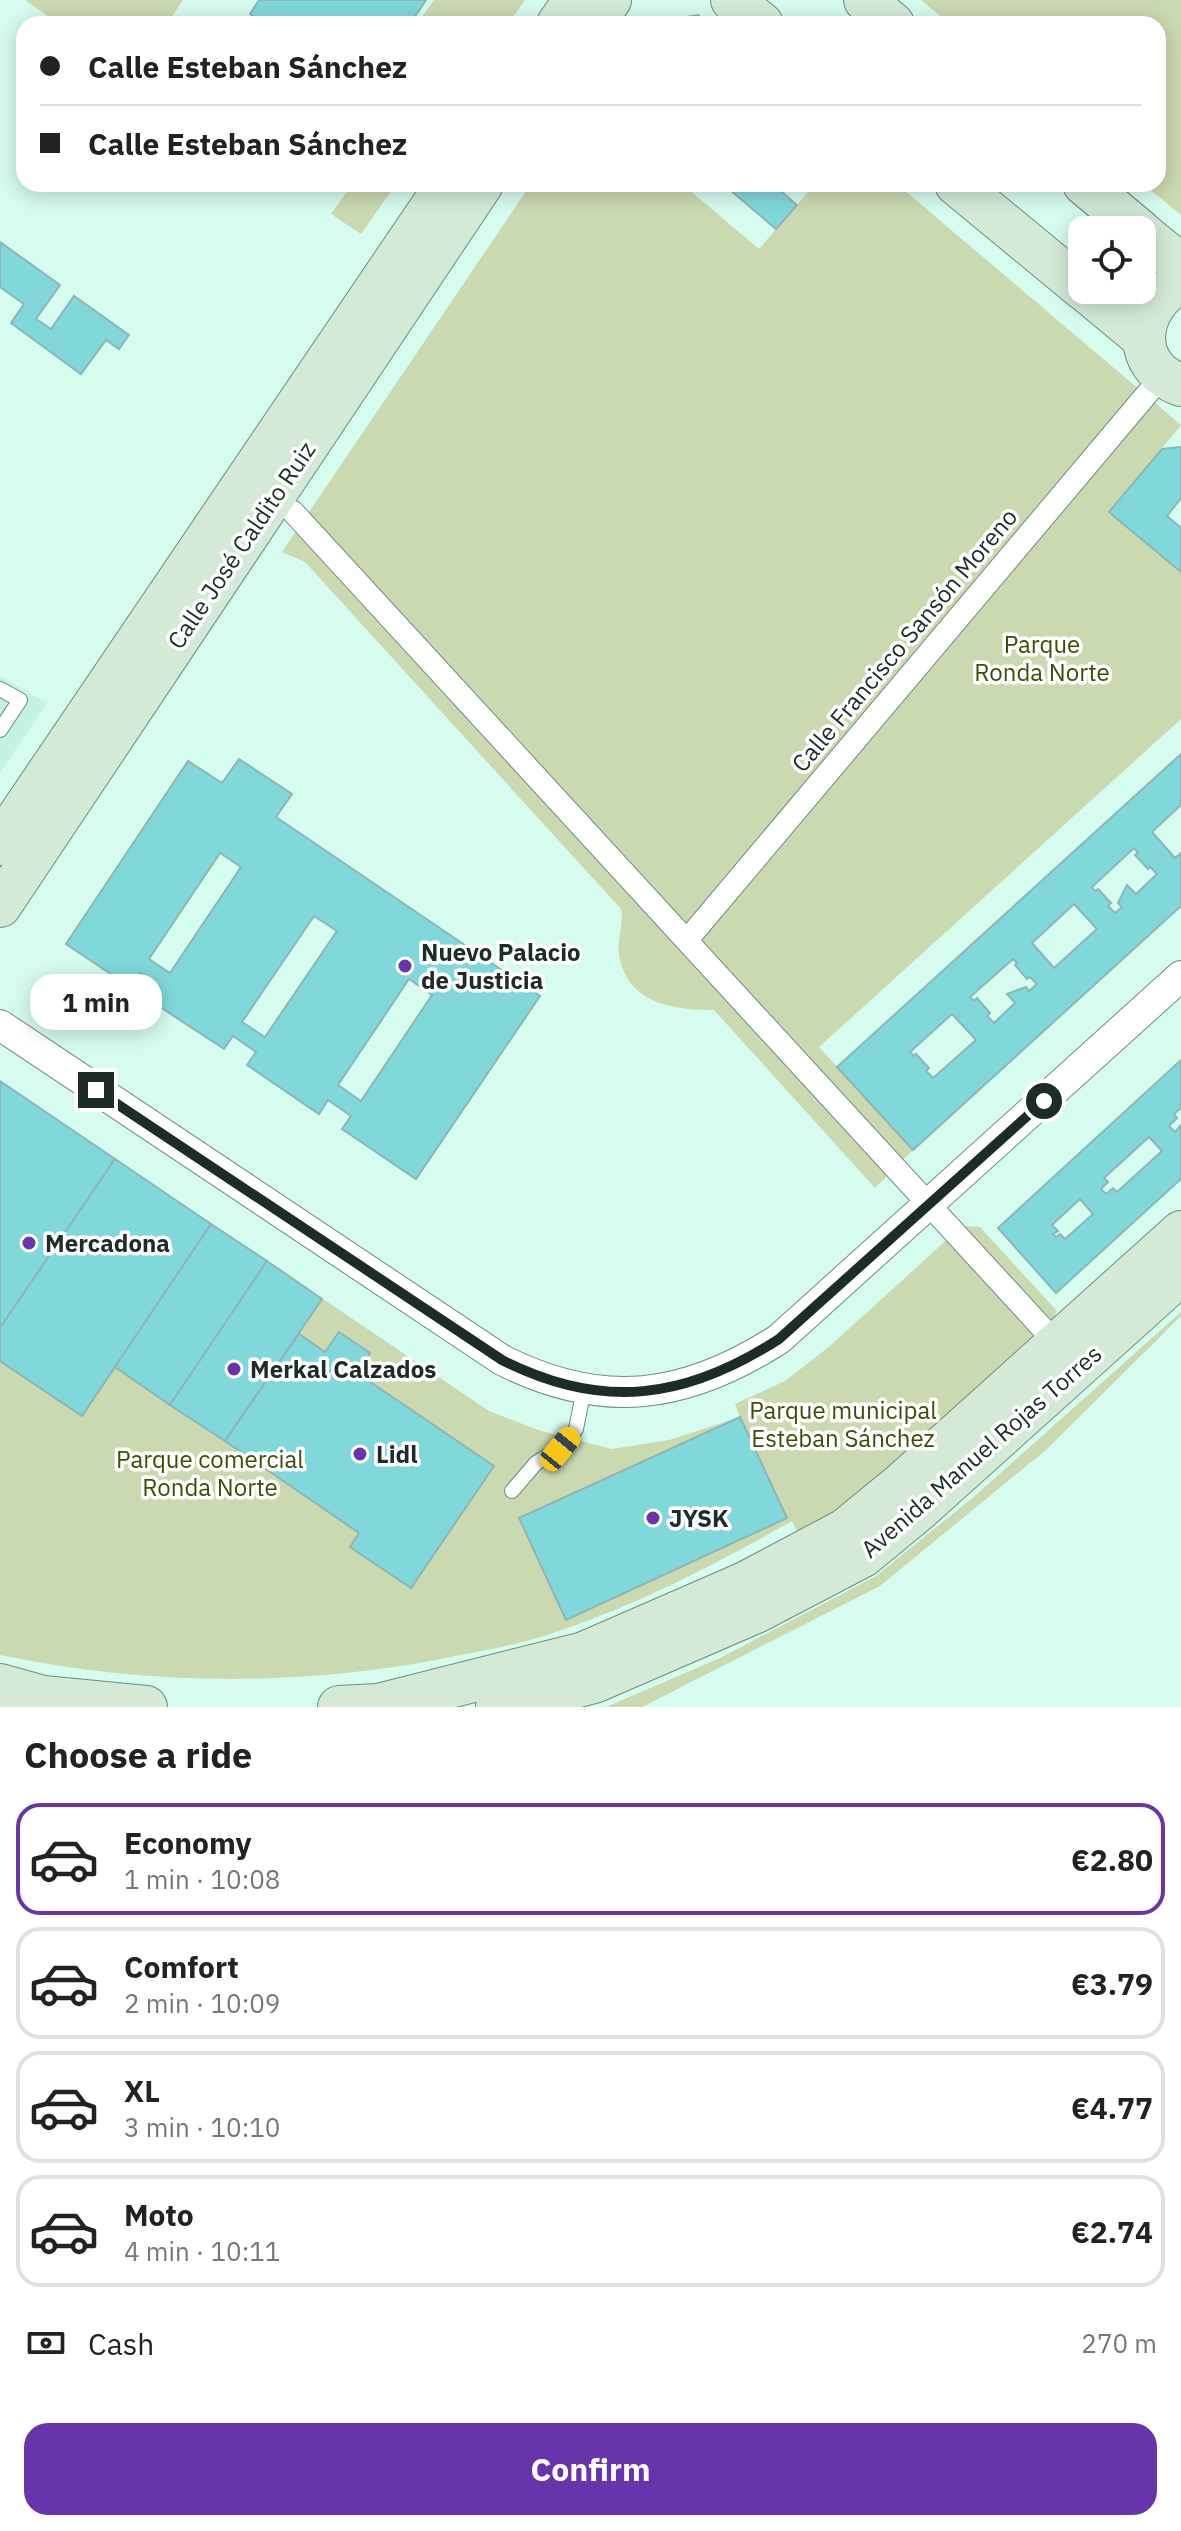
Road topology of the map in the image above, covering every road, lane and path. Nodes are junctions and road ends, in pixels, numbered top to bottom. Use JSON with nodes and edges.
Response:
{"nodes":[{"id":1,"x":732,"y":0,"type":"edge"},
{"id":2,"x":865,"y":0,"type":"edge"},
{"id":3,"x":752,"y":16,"type":"edge"},
{"id":4,"x":884,"y":16,"type":"edge"},
{"id":5,"x":442,"y":192,"type":"edge"},
{"id":6,"x":477,"y":192,"type":"edge"},
{"id":7,"x":966,"y":192,"type":"edge"},
{"id":8,"x":1094,"y":192,"type":"edge"},
{"id":9,"x":1122,"y":216,"type":"edge"},
{"id":10,"x":1156,"y":244,"type":"edge"},
{"id":11,"x":1181,"y":265,"type":"edge"},
{"id":12,"x":1068,"y":276,"type":"edge"},
{"id":13,"x":1181,"y":282,"type":"edge"},
{"id":14,"x":1099,"y":304,"type":"edge"},
{"id":15,"x":1163,"y":366,"type":"edge"},
{"id":16,"x":293,"y":512,"type":"dead end"},
{"id":17,"x":0,"y":689,"type":"edge"},
{"id":18,"x":0,"y":730,"type":"edge"},
{"id":19,"x":0,"y":844,"type":"edge"},
{"id":20,"x":0,"y":906,"type":"edge"},
{"id":21,"x":687,"y":940,"type":"junction"},
{"id":22,"x":1181,"y":976,"type":"edge"},
{"id":23,"x":0,"y":1025,"type":"edge"},
{"id":24,"x":930,"y":1205,"type":"junction"},
{"id":25,"x":1181,"y":1232,"type":"edge"},
{"id":26,"x":1181,"y":1274,"type":"edge"},
{"id":27,"x":1057,"y":1344,"type":"junction"},
{"id":28,"x":584,"y":1389,"type":"junction"},
{"id":29,"x":512,"y":1491,"type":"dead end"},
{"id":30,"x":0,"y":1685,"type":"edge"},
{"id":31,"x":146,"y":1707,"type":"edge"},
{"id":32,"x":339,"y":1707,"type":"edge"},
{"id":33,"x":497,"y":1707,"type":"edge"}],
"edges":[{"from":1,"to":3,"type":"main road"},
{"from":2,"to":4,"type":"main road"},
{"from":5,"to":19,"type":"main road","name":"Calle José Caldito Ruiz"},
{"from":6,"to":20,"type":"main road","name":"Calle José Caldito Ruiz"},
{"from":7,"to":12,"type":"main road"},
{"from":8,"to":9,"type":"main road"},
{"from":10,"to":11,"type":"main road"},
{"from":13,"to":15,"type":"main road"},
{"from":14,"to":15,"type":"main road"},
{"from":15,"to":21,"type":"street","name":"Calle Francisco Sansón Moreno"},
{"from":16,"to":21,"type":"street"},
{"from":17,"to":18,"type":"lane"},
{"from":21,"to":24,"type":"street"},
{"from":22,"to":24,"type":"street"},
{"from":23,"to":28,"type":"street"},
{"from":24,"to":27,"type":"street"},
{"from":24,"to":28,"type":"street"},
{"from":25,"to":27,"type":"main road","name":"Avenida Manuel Rojas Torres"},
{"from":26,"to":33,"type":"main road","name":"Avenida Manuel Rojas Torres"},
{"from":27,"to":32,"type":"main road","name":"Avenida Manuel Rojas Torres"},
{"from":28,"to":29,"type":"lane"},
{"from":30,"to":31,"type":"main road"}]}
